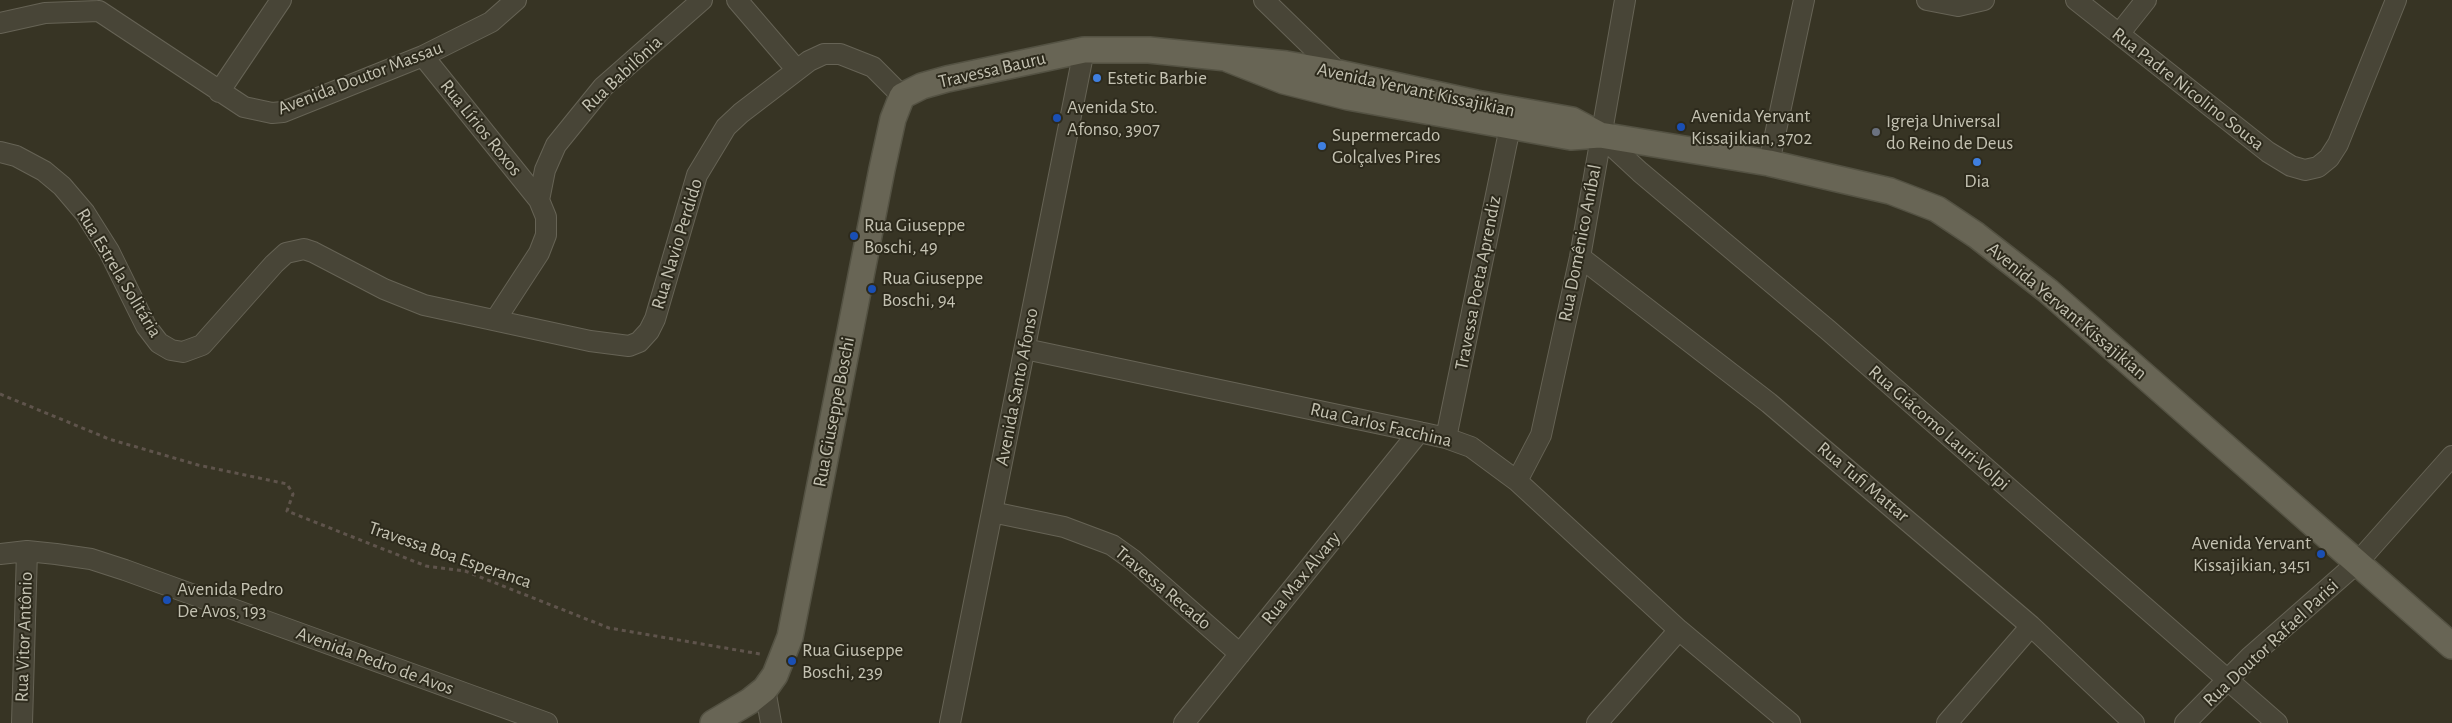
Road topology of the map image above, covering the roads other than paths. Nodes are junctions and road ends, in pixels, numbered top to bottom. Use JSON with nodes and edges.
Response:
{"nodes":[{"id":1,"x":281,"y":0,"type":"edge"},
{"id":2,"x":516,"y":0,"type":"edge"},
{"id":3,"x":702,"y":0,"type":"edge"},
{"id":4,"x":737,"y":0,"type":"edge"},
{"id":5,"x":1264,"y":0,"type":"edge"},
{"id":6,"x":1625,"y":0,"type":"edge"},
{"id":7,"x":1804,"y":0,"type":"edge"},
{"id":8,"x":1927,"y":0,"type":"edge"},
{"id":9,"x":1984,"y":0,"type":"edge"},
{"id":10,"x":2076,"y":0,"type":"edge"},
{"id":11,"x":2146,"y":0,"type":"edge"},
{"id":12,"x":2396,"y":0,"type":"edge"},
{"id":13,"x":104,"y":6,"type":"edge"},
{"id":14,"x":0,"y":23,"type":"edge"},
{"id":15,"x":2119,"y":34,"type":"junction"},
{"id":16,"x":1084,"y":50,"type":"junction"},
{"id":17,"x":423,"y":56,"type":"junction"},
{"id":18,"x":1228,"y":59,"type":"junction"},
{"id":19,"x":797,"y":70,"type":"junction"},
{"id":20,"x":1339,"y":73,"type":"junction"},
{"id":21,"x":219,"y":92,"type":"junction"},
{"id":22,"x":902,"y":96,"type":"junction"},
{"id":23,"x":1348,"y":97,"type":"junction"},
{"id":24,"x":1510,"y":127,"type":"junction"},
{"id":25,"x":1600,"y":135,"type":"junction"},
{"id":26,"x":0,"y":152,"type":"edge"},
{"id":27,"x":1769,"y":163,"type":"junction"},
{"id":28,"x":539,"y":200,"type":"junction"},
{"id":29,"x":1580,"y":257,"type":"junction"},
{"id":30,"x":496,"y":319,"type":"junction"},
{"id":31,"x":1025,"y":349,"type":"junction"},
{"id":32,"x":1419,"y":432,"type":"junction"},
{"id":33,"x":1446,"y":438,"type":"junction"},
{"id":34,"x":2452,"y":456,"type":"edge"},
{"id":35,"x":1517,"y":481,"type":"junction"},
{"id":36,"x":992,"y":512,"type":"junction"},
{"id":37,"x":27,"y":552,"type":"junction"},
{"id":38,"x":0,"y":554,"type":"edge"},
{"id":39,"x":2358,"y":563,"type":"junction"},
{"id":40,"x":2031,"y":626,"type":"junction"},
{"id":41,"x":1679,"y":630,"type":"junction"},
{"id":42,"x":2452,"y":646,"type":"edge"},
{"id":43,"x":1240,"y":654,"type":"junction"},
{"id":44,"x":2228,"y":680,"type":"junction"},
{"id":45,"x":765,"y":689,"type":"junction"},
{"id":46,"x":22,"y":723,"type":"edge"},
{"id":47,"x":547,"y":723,"type":"edge"},
{"id":48,"x":713,"y":723,"type":"edge"},
{"id":49,"x":771,"y":723,"type":"edge"},
{"id":50,"x":950,"y":723,"type":"edge"},
{"id":51,"x":1184,"y":723,"type":"edge"},
{"id":52,"x":1598,"y":723,"type":"edge"},
{"id":53,"x":1790,"y":723,"type":"edge"},
{"id":54,"x":1947,"y":723,"type":"edge"},
{"id":55,"x":2134,"y":723,"type":"edge"},
{"id":56,"x":2185,"y":723,"type":"edge"},
{"id":57,"x":2277,"y":723,"type":"edge"}],
"edges":[{"from":1,"to":21,"type":"street"},
{"from":2,"to":17,"type":"street","name":"Avenida Doutor Massau"},
{"from":3,"to":28,"type":"street","name":"Rua Babilônia"},
{"from":4,"to":19,"type":"street"},
{"from":5,"to":20,"type":"street"},
{"from":6,"to":25,"type":"street","name":"Rua Domênico Aníbal"},
{"from":7,"to":27,"type":"street"},
{"from":8,"to":9,"type":"street"},
{"from":10,"to":15,"type":"street","name":"Rua Padre Nicolino Sousa"},
{"from":11,"to":15,"type":"street"},
{"from":12,"to":15,"type":"street","name":"Rua Padre Nicolino Sousa"},
{"from":13,"to":14,"type":"street"},
{"from":13,"to":21,"type":"street","name":"Avenida Doutor Massau"},
{"from":16,"to":18,"type":"main road","name":"Avenida Yervant Kissajikian"},
{"from":16,"to":22,"type":"main road","name":"Travessa Bauru"},
{"from":16,"to":31,"type":"street","name":"Avenida Santo Afonso"},
{"from":17,"to":21,"type":"street","name":"Avenida Doutor Massau"},
{"from":17,"to":28,"type":"street","name":"Rua Lírios Roxos"},
{"from":18,"to":20,"type":"main road","name":"Avenida Yervant Kissajikian"},
{"from":18,"to":23,"type":"main road","name":"Avenida Yervant Kissajikian"},
{"from":19,"to":22,"type":"street","name":"Rua Navio Perdido"},
{"from":19,"to":30,"type":"street","name":"Rua Navio Perdido"},
{"from":20,"to":23,"type":"street"},
{"from":20,"to":25,"type":"main road","name":"Avenida Yervant Kissajikian"},
{"from":22,"to":45,"type":"main road","name":"Rua Giuseppe Boschi"},
{"from":23,"to":24,"type":"main road","name":"Avenida Yervant Kissajikian"},
{"from":24,"to":25,"type":"main road","name":"Avenida Yervant Kissajikian"},
{"from":24,"to":33,"type":"street","name":"Travessa Poeta Aprendiz"},
{"from":25,"to":27,"type":"main road","name":"Avenida Yervant Kissajikian"},
{"from":25,"to":29,"type":"street","name":"Rua Domênico Aníbal"},
{"from":25,"to":44,"type":"street","name":"Rua Giácomo Lauri-Volpi"},
{"from":26,"to":30,"type":"street","name":"Rua Estrela Solitária"},
{"from":27,"to":39,"type":"main road","name":"Avenida Yervant Kissajikian"},
{"from":28,"to":30,"type":"street","name":"Rua Babilônia"},
{"from":29,"to":35,"type":"street","name":"Rua Domênico Aníbal"},
{"from":29,"to":40,"type":"street","name":"Rua Tufi Mattar"},
{"from":31,"to":32,"type":"street","name":"Rua Carlos Facchina"},
{"from":31,"to":36,"type":"street","name":"Avenida Santo Afonso"},
{"from":32,"to":33,"type":"street","name":"Rua Carlos Facchina"},
{"from":32,"to":43,"type":"street","name":"Rua Max Alvary"},
{"from":33,"to":35,"type":"street","name":"Rua Carlos Facchina"},
{"from":34,"to":39,"type":"street","name":"Rua Doutor Rafael Parisi"},
{"from":35,"to":41,"type":"street","name":"Rua Carlos Facchina"},
{"from":36,"to":43,"type":"street","name":"Travessa Recado"},
{"from":36,"to":50,"type":"street","name":"Avenida Santo Afonso"},
{"from":37,"to":38,"type":"street","name":"Avenida Pedro de Avos"},
{"from":37,"to":46,"type":"street","name":"Rua Vitor Antônio"},
{"from":37,"to":47,"type":"street","name":"Avenida Pedro de Avos"},
{"from":39,"to":42,"type":"main road","name":"Avenida Yervant Kissajikian"},
{"from":39,"to":44,"type":"street","name":"Rua Doutor Rafael Parisi"},
{"from":40,"to":54,"type":"street"},
{"from":40,"to":55,"type":"street","name":"Rua Tufi Mattar"},
{"from":41,"to":52,"type":"street"},
{"from":41,"to":53,"type":"street","name":"Rua Carlos Facchina"},
{"from":43,"to":51,"type":"street","name":"Rua Max Alvary"},
{"from":44,"to":56,"type":"street","name":"Rua Doutor Rafael Parisi"},
{"from":44,"to":57,"type":"street","name":"Rua Giácomo Lauri-Volpi"},
{"from":45,"to":48,"type":"main road"},
{"from":45,"to":49,"type":"street"}]}
